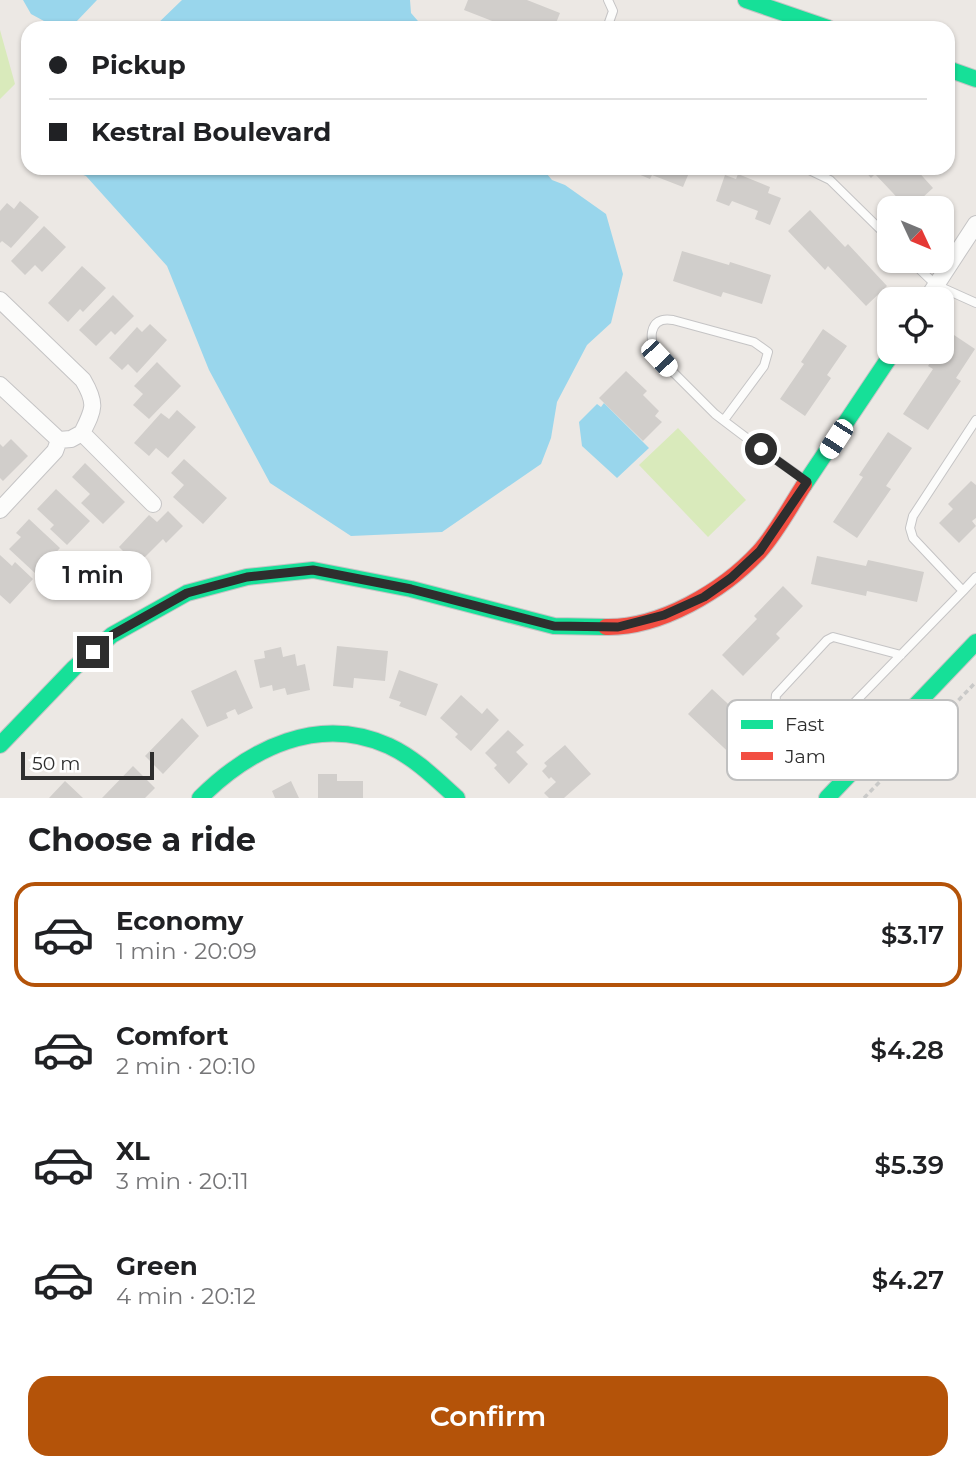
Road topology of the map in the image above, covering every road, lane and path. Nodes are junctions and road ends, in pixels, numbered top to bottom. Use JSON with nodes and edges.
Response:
{"nodes":[{"id":1,"x":608,"y":0,"type":"edge"},
{"id":2,"x":746,"y":0,"type":"edge"},
{"id":3,"x":609,"y":21,"type":"edge"},
{"id":4,"x":808,"y":21,"type":"edge"},
{"id":5,"x":955,"y":72,"type":"edge"},
{"id":6,"x":976,"y":79,"type":"edge"},
{"id":7,"x":820,"y":175,"type":"edge"},
{"id":8,"x":976,"y":224,"type":"edge"},
{"id":9,"x":877,"y":226,"type":"edge"},
{"id":10,"x":935,"y":287,"type":"edge"},
{"id":11,"x":954,"y":296,"type":"edge"},
{"id":12,"x":0,"y":300,"type":"edge"},
{"id":13,"x":976,"y":301,"type":"edge"},
{"id":14,"x":885,"y":364,"type":"edge"},
{"id":15,"x":0,"y":385,"type":"edge"},
{"id":16,"x":976,"y":420,"type":"edge"},
{"id":17,"x":724,"y":421,"type":"junction"},
{"id":18,"x":82,"y":433,"type":"junction"},
{"id":19,"x":59,"y":440,"type":"junction"},
{"id":20,"x":807,"y":482,"type":"junction"},
{"id":21,"x":153,"y":504,"type":"dead end"},
{"id":22,"x":0,"y":510,"type":"edge"},
{"id":23,"x":976,"y":578,"type":"edge"},
{"id":24,"x":962,"y":591,"type":"junction"},
{"id":25,"x":976,"y":642,"type":"edge"},
{"id":26,"x":901,"y":655,"type":"junction"},
{"id":27,"x":976,"y":682,"type":"edge"},
{"id":28,"x":775,"y":700,"type":"edge"},
{"id":29,"x":857,"y":700,"type":"edge"},
{"id":30,"x":921,"y":700,"type":"edge"},
{"id":31,"x":958,"y":701,"type":"edge"},
{"id":32,"x":0,"y":745,"type":"edge"},
{"id":33,"x":844,"y":780,"type":"edge"},
{"id":34,"x":881,"y":780,"type":"edge"},
{"id":35,"x":200,"y":798,"type":"edge"},
{"id":36,"x":457,"y":798,"type":"edge"},
{"id":37,"x":827,"y":798,"type":"edge"},
{"id":38,"x":864,"y":798,"type":"edge"}],
"edges":[{"from":1,"to":3,"type":"lane"},
{"from":2,"to":4,"type":"street"},
{"from":5,"to":6,"type":"street"},
{"from":7,"to":9,"type":"lane"},
{"from":8,"to":10,"type":"street"},
{"from":11,"to":13,"type":"lane"},
{"from":12,"to":18,"type":"street"},
{"from":14,"to":20,"type":"street"},
{"from":15,"to":19,"type":"street"},
{"from":16,"to":24,"type":"lane"},
{"from":17,"to":17,"type":"lane"},
{"from":17,"to":20,"type":"lane"},
{"from":18,"to":19,"type":"street"},
{"from":18,"to":21,"type":"street"},
{"from":19,"to":22,"type":"street"},
{"from":20,"to":32,"type":"street"},
{"from":23,"to":24,"type":"lane"},
{"from":24,"to":26,"type":"lane"},
{"from":25,"to":30,"type":"street"},
{"from":26,"to":28,"type":"lane"},
{"from":26,"to":29,"type":"lane"},
{"from":27,"to":31,"type":"path"},
{"from":33,"to":37,"type":"street"},
{"from":34,"to":38,"type":"path"},
{"from":35,"to":36,"type":"street"}]}
